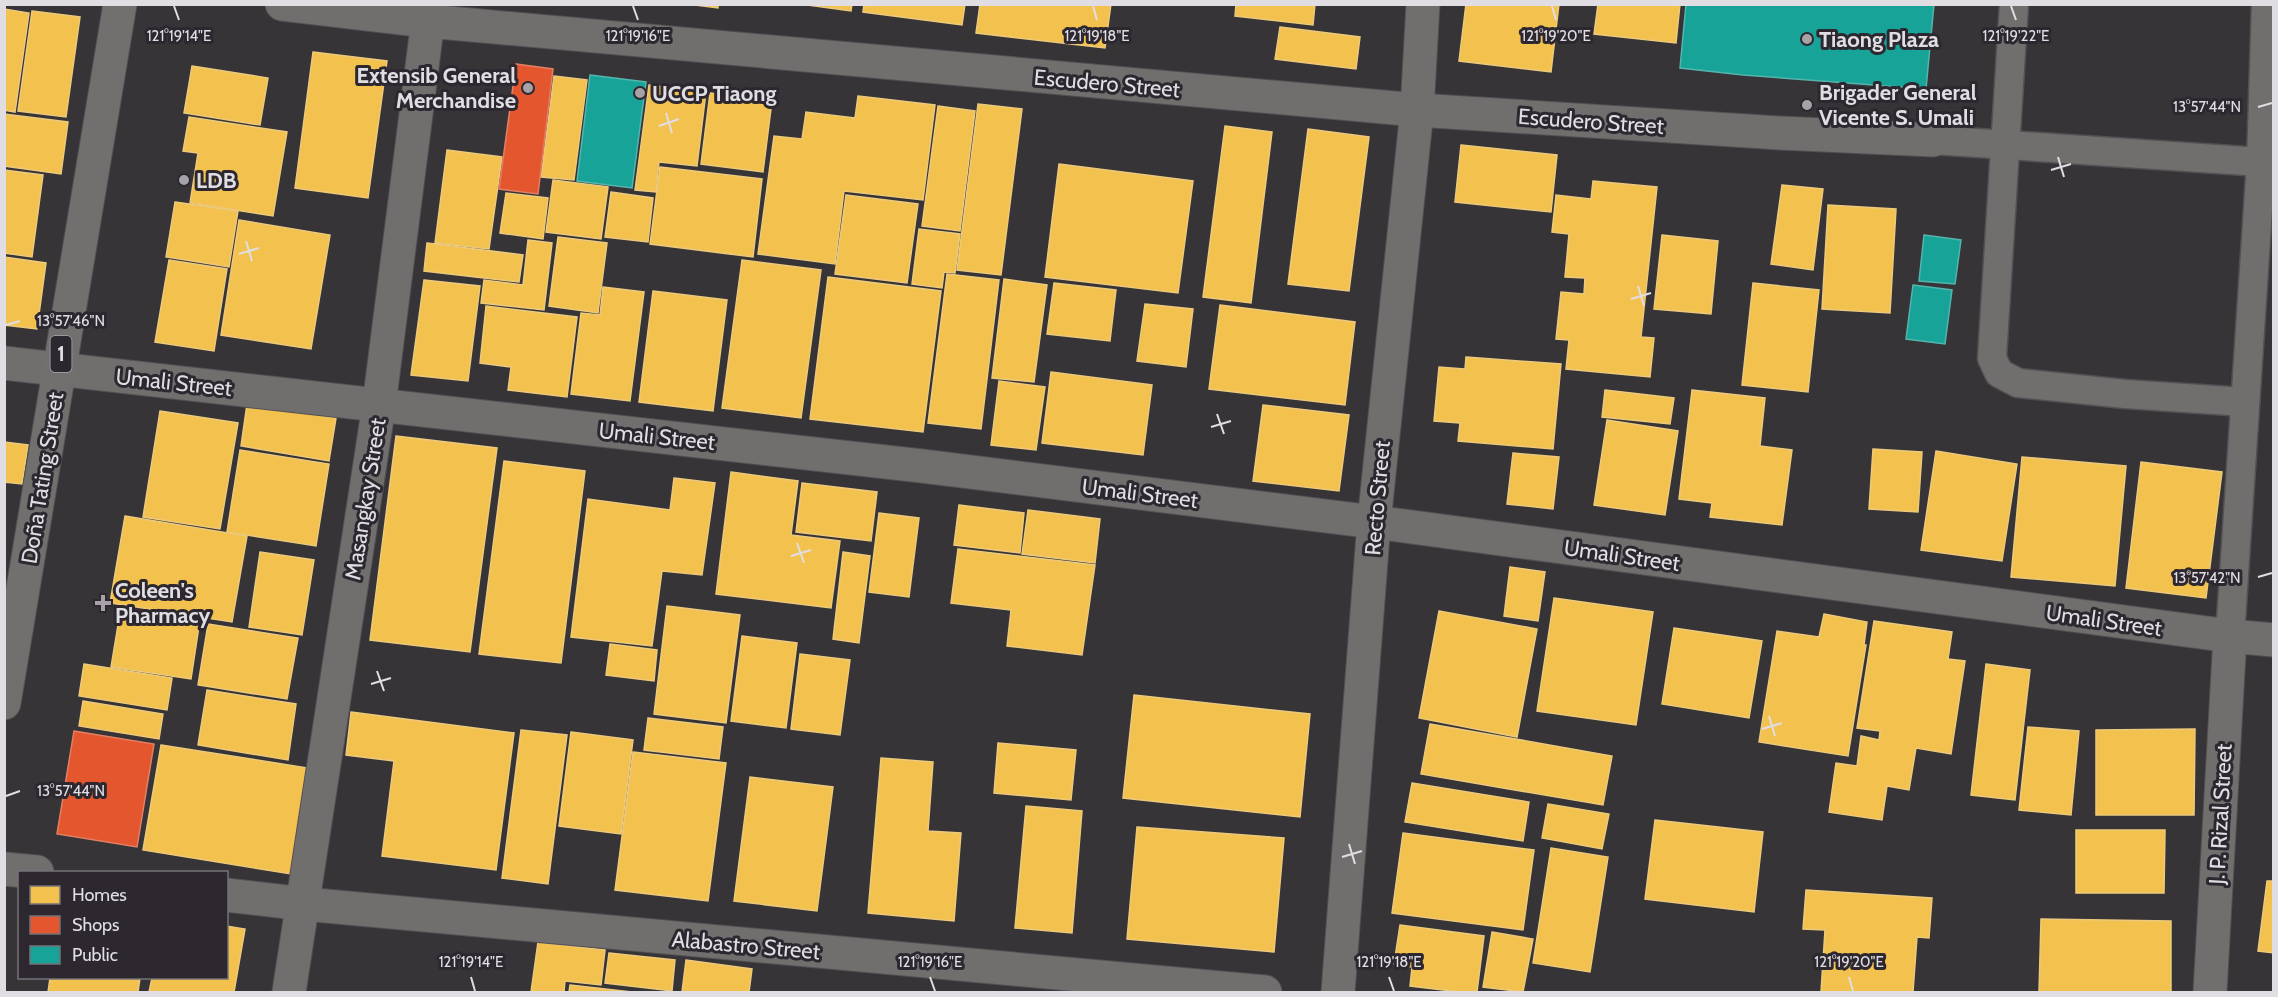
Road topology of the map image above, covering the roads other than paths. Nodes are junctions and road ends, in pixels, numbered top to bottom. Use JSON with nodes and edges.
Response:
{"nodes":[{"id":1,"x":120,"y":4,"type":"edge"},
{"id":2,"x":282,"y":4,"type":"edge"},
{"id":3,"x":1423,"y":4,"type":"edge"},
{"id":4,"x":2014,"y":4,"type":"edge"},
{"id":5,"x":2266,"y":4,"type":"edge"},
{"id":6,"x":429,"y":13,"type":"edge"},
{"id":7,"x":1417,"y":110,"type":"junction"},
{"id":8,"x":1934,"y":140,"type":"joint"},
{"id":9,"x":2004,"y":145,"type":"junction"},
{"id":10,"x":2261,"y":162,"type":"junction"},
{"id":11,"x":4,"y":363,"type":"edge"},
{"id":12,"x":60,"y":369,"type":"junction"},
{"id":13,"x":2245,"y":402,"type":"junction"},
{"id":14,"x":379,"y":405,"type":"junction"},
{"id":15,"x":1374,"y":522,"type":"junction"},
{"id":16,"x":2230,"y":636,"type":"junction"},
{"id":17,"x":2274,"y":640,"type":"edge"},
{"id":18,"x":4,"y":703,"type":"edge"},
{"id":19,"x":4,"y":868,"type":"edge"},
{"id":20,"x":24,"y":871,"type":"edge"},
{"id":21,"x":228,"y":895,"type":"edge"},
{"id":22,"x":304,"y":904,"type":"junction"},
{"id":23,"x":289,"y":993,"type":"edge"},
{"id":24,"x":1265,"y":993,"type":"edge"},
{"id":25,"x":1338,"y":993,"type":"edge"},
{"id":26,"x":2210,"y":993,"type":"edge"}],
"edges":[{"from":1,"to":12,"type":"main road","name":"Doña Tating Street","number":"1"},
{"from":2,"to":6,"type":"street","name":"Escudero Street"},
{"from":3,"to":7,"type":"street","name":"Recto Street"},
{"from":4,"to":9,"type":"lane"},
{"from":5,"to":10,"type":"lane"},
{"from":6,"to":7,"type":"street","name":"Escudero Street"},
{"from":6,"to":14,"type":"street","name":"Masangkay Street"},
{"from":7,"to":8,"type":"street","name":"Escudero Street"},
{"from":7,"to":15,"type":"street","name":"Recto Street"},
{"from":8,"to":9,"type":"lane"},
{"from":9,"to":10,"type":"lane"},
{"from":9,"to":13,"type":"lane"},
{"from":10,"to":13,"type":"lane"},
{"from":11,"to":12,"type":"street","name":"Umali Street"},
{"from":12,"to":14,"type":"street","name":"Umali Street"},
{"from":12,"to":18,"type":"main road","name":"Doña Tating Street","number":"1"},
{"from":13,"to":16,"type":"lane"},
{"from":14,"to":15,"type":"street","name":"Umali Street"},
{"from":14,"to":22,"type":"street","name":"Masangkay Street"},
{"from":15,"to":16,"type":"street","name":"Umali Street"},
{"from":15,"to":25,"type":"street","name":"Recto Street"},
{"from":16,"to":17,"type":"street","name":"Umali Street"},
{"from":16,"to":26,"type":"street","name":"J. P. Rizal Street"},
{"from":19,"to":20,"type":"street"},
{"from":21,"to":22,"type":"street","name":"Alabastro Street"},
{"from":22,"to":23,"type":"street","name":"Masangkay Street"},
{"from":22,"to":24,"type":"street","name":"Alabastro Street"}]}
